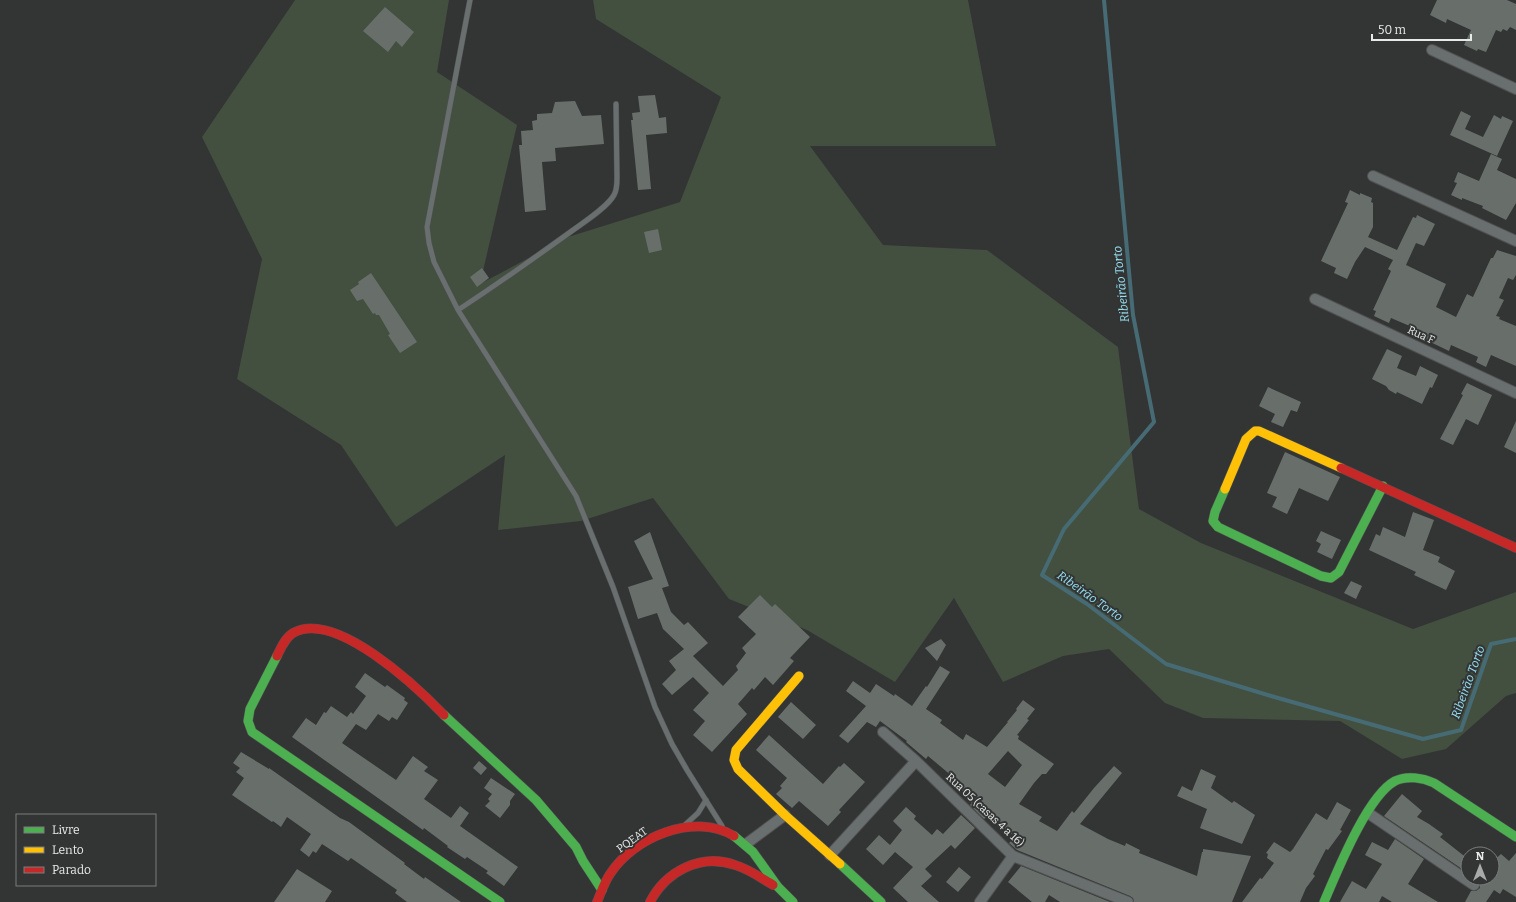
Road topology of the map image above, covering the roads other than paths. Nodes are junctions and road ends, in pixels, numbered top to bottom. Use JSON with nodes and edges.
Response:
{"nodes":[{"id":1,"x":470,"y":0,"type":"edge"},
{"id":2,"x":1432,"y":50,"type":"dead end"},
{"id":3,"x":1516,"y":89,"type":"edge"},
{"id":4,"x":616,"y":104,"type":"dead end"},
{"id":5,"x":1373,"y":176,"type":"dead end"},
{"id":6,"x":1516,"y":241,"type":"edge"},
{"id":7,"x":1315,"y":300,"type":"dead end"},
{"id":8,"x":458,"y":310,"type":"junction"},
{"id":9,"x":1516,"y":393,"type":"edge"},
{"id":10,"x":1383,"y":486,"type":"junction"},
{"id":11,"x":1516,"y":548,"type":"edge"},
{"id":12,"x":799,"y":676,"type":"dead end"},
{"id":13,"x":883,"y":732,"type":"dead end"},
{"id":14,"x":916,"y":761,"type":"junction"},
{"id":15,"x":706,"y":800,"type":"junction"},
{"id":16,"x":1368,"y":813,"type":"junction"},
{"id":17,"x":785,"y":815,"type":"junction"},
{"id":18,"x":678,"y":830,"type":"junction"},
{"id":19,"x":726,"y":831,"type":"junction"},
{"id":20,"x":1516,"y":837,"type":"edge"},
{"id":21,"x":746,"y":844,"type":"junction"},
{"id":22,"x":830,"y":855,"type":"junction"},
{"id":23,"x":1013,"y":856,"type":"junction"},
{"id":24,"x":729,"y":863,"type":"junction"},
{"id":25,"x":1460,"y":875,"type":"edge"},
{"id":26,"x":777,"y":886,"type":"junction"},
{"id":27,"x":602,"y":890,"type":"junction"},
{"id":28,"x":500,"y":902,"type":"edge"},
{"id":29,"x":597,"y":902,"type":"edge"},
{"id":30,"x":650,"y":902,"type":"edge"},
{"id":31,"x":793,"y":902,"type":"edge"},
{"id":32,"x":881,"y":902,"type":"edge"},
{"id":33,"x":980,"y":902,"type":"edge"},
{"id":34,"x":1128,"y":902,"type":"edge"},
{"id":35,"x":1324,"y":902,"type":"edge"}],
"edges":[{"from":1,"to":8,"type":"lane"},
{"from":2,"to":3,"type":"street"},
{"from":4,"to":8,"type":"lane"},
{"from":5,"to":6,"type":"street"},
{"from":7,"to":9,"type":"street","name":"Rua F"},
{"from":8,"to":15,"type":"lane"},
{"from":10,"to":10,"type":"street"},
{"from":10,"to":11,"type":"street"},
{"from":12,"to":17,"type":"street"},
{"from":13,"to":14,"type":"street","name":"Rua 05 (casas 4 a 16)"},
{"from":14,"to":22,"type":"street"},
{"from":14,"to":23,"type":"street","name":"Rua 05 (casas 4 a 16)"},
{"from":15,"to":18,"type":"lane"},
{"from":15,"to":19,"type":"lane"},
{"from":16,"to":20,"type":"street"},
{"from":16,"to":25,"type":"street"},
{"from":16,"to":35,"type":"street"},
{"from":17,"to":21,"type":"street"},
{"from":17,"to":22,"type":"street"},
{"from":18,"to":19,"type":"street","name":"PQEAT"},
{"from":18,"to":27,"type":"street","name":"PQEAT"},
{"from":19,"to":21,"type":"street"},
{"from":21,"to":24,"type":"street"},
{"from":21,"to":26,"type":"street"},
{"from":22,"to":32,"type":"street"},
{"from":23,"to":33,"type":"street"},
{"from":23,"to":34,"type":"street","name":"Rua 05 (casas 4 a 16)"},
{"from":24,"to":26,"type":"street"},
{"from":24,"to":30,"type":"street"},
{"from":26,"to":31,"type":"street"},
{"from":27,"to":28,"type":"street"},
{"from":27,"to":29,"type":"street","name":"PQEAT"}]}
